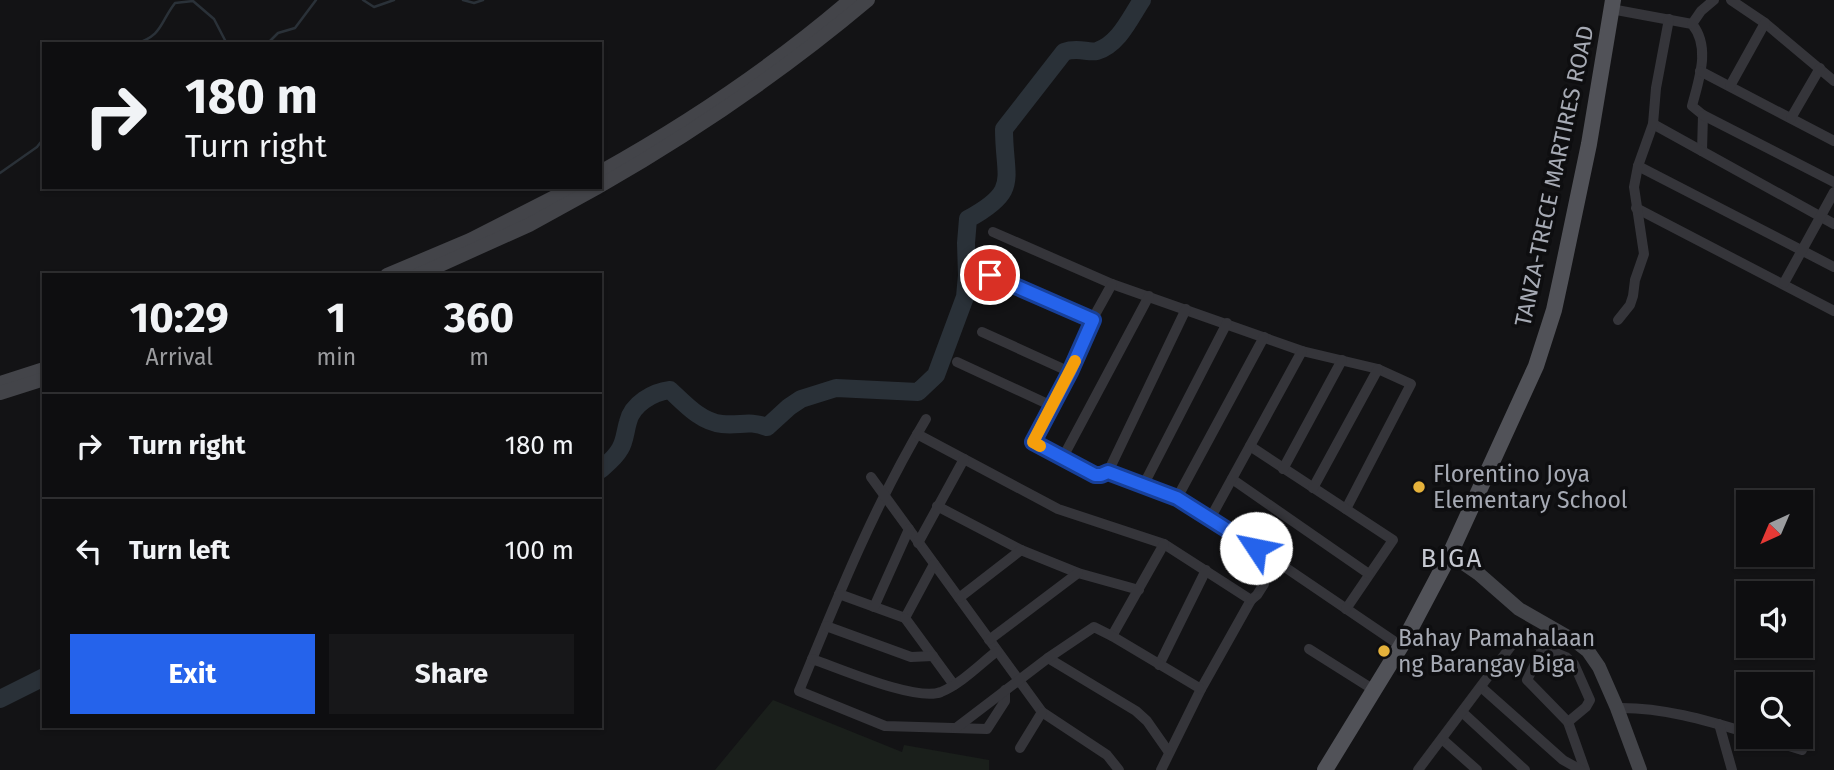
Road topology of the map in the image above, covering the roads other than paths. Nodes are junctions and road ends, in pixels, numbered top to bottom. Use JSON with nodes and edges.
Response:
{"nodes":[{"id":1,"x":850,"y":0,"type":"edge"},
{"id":2,"x":868,"y":0,"type":"edge"},
{"id":3,"x":1714,"y":0,"type":"edge"},
{"id":4,"x":1731,"y":0,"type":"edge"},
{"id":5,"x":1612,"y":4,"type":"edge"},
{"id":6,"x":1669,"y":19,"type":"junction"},
{"id":7,"x":1765,"y":23,"type":"junction"},
{"id":8,"x":1692,"y":24,"type":"junction"},
{"id":9,"x":1820,"y":68,"type":"junction"},
{"id":10,"x":1700,"y":71,"type":"junction"},
{"id":11,"x":1834,"y":82,"type":"edge"},
{"id":12,"x":1730,"y":86,"type":"junction"},
{"id":13,"x":1703,"y":115,"type":"junction"},
{"id":14,"x":1791,"y":118,"type":"junction"},
{"id":15,"x":1653,"y":124,"type":"junction"},
{"id":16,"x":1834,"y":141,"type":"edge"},
{"id":17,"x":1702,"y":151,"type":"junction"},
{"id":18,"x":1638,"y":166,"type":"junction"},
{"id":19,"x":602,"y":171,"type":"edge"},
{"id":20,"x":1834,"y":183,"type":"edge"},
{"id":21,"x":602,"y":185,"type":"edge"},
{"id":22,"x":570,"y":189,"type":"edge"},
{"id":23,"x":595,"y":189,"type":"edge"},
{"id":24,"x":1834,"y":192,"type":"edge"},
{"id":25,"x":1636,"y":208,"type":"junction"},
{"id":26,"x":1821,"y":217,"type":"junction"},
{"id":27,"x":1834,"y":224,"type":"edge"},
{"id":28,"x":993,"y":232,"type":"dead end"},
{"id":29,"x":1802,"y":250,"type":"junction"},
{"id":30,"x":1834,"y":267,"type":"edge"},
{"id":31,"x":392,"y":273,"type":"edge"},
{"id":32,"x":422,"y":273,"type":"edge"},
{"id":33,"x":990,"y":275,"type":"dead end"},
{"id":34,"x":1784,"y":283,"type":"junction"},
{"id":35,"x":1112,"y":284,"type":"junction"},
{"id":36,"x":1149,"y":296,"type":"junction"},
{"id":37,"x":1186,"y":309,"type":"junction"},
{"id":38,"x":1834,"y":311,"type":"edge"},
{"id":39,"x":1093,"y":320,"type":"junction"},
{"id":40,"x":1618,"y":320,"type":"dead end"},
{"id":41,"x":1227,"y":323,"type":"junction"},
{"id":42,"x":982,"y":332,"type":"dead end"},
{"id":43,"x":1264,"y":337,"type":"junction"},
{"id":44,"x":1302,"y":351,"type":"junction"},
{"id":45,"x":1342,"y":360,"type":"junction"},
{"id":46,"x":957,"y":362,"type":"dead end"},
{"id":47,"x":1378,"y":369,"type":"junction"},
{"id":48,"x":42,"y":370,"type":"edge"},
{"id":49,"x":1070,"y":372,"type":"junction"},
{"id":50,"x":42,"y":380,"type":"edge"},
{"id":51,"x":0,"y":383,"type":"edge"},
{"id":52,"x":0,"y":393,"type":"edge"},
{"id":53,"x":1052,"y":406,"type":"junction"},
{"id":54,"x":926,"y":419,"type":"dead end"},
{"id":55,"x":917,"y":434,"type":"junction"},
{"id":56,"x":1250,"y":446,"type":"junction"},
{"id":57,"x":964,"y":459,"type":"junction"},
{"id":58,"x":1062,"y":459,"type":"junction"},
{"id":59,"x":1283,"y":469,"type":"junction"},
{"id":60,"x":1108,"y":472,"type":"junction"},
{"id":61,"x":872,"y":477,"type":"dead end"},
{"id":62,"x":1232,"y":479,"type":"junction"},
{"id":63,"x":1144,"y":484,"type":"junction"},
{"id":64,"x":1314,"y":488,"type":"junction"},
{"id":65,"x":885,"y":496,"type":"junction"},
{"id":66,"x":1177,"y":498,"type":"junction"},
{"id":67,"x":937,"y":506,"type":"junction"},
{"id":68,"x":1346,"y":509,"type":"junction"},
{"id":69,"x":1211,"y":517,"type":"junction"},
{"id":70,"x":909,"y":529,"type":"junction"},
{"id":71,"x":918,"y":543,"type":"junction"},
{"id":72,"x":1164,"y":544,"type":"junction"},
{"id":73,"x":1021,"y":550,"type":"junction"},
{"id":74,"x":1450,"y":554,"type":"junction"},
{"id":75,"x":933,"y":564,"type":"junction"},
{"id":76,"x":1206,"y":570,"type":"junction"},
{"id":77,"x":1078,"y":573,"type":"junction"},
{"id":78,"x":1369,"y":574,"type":"junction"},
{"id":79,"x":1264,"y":584,"type":"dead end"},
{"id":80,"x":1139,"y":590,"type":"junction"},
{"id":81,"x":839,"y":594,"type":"junction"},
{"id":82,"x":959,"y":598,"type":"junction"},
{"id":83,"x":1251,"y":600,"type":"junction"},
{"id":84,"x":874,"y":607,"type":"junction"},
{"id":85,"x":1346,"y":609,"type":"junction"},
{"id":86,"x":905,"y":618,"type":"junction"},
{"id":87,"x":826,"y":626,"type":"junction"},
{"id":88,"x":1552,"y":630,"type":"junction"},
{"id":89,"x":1112,"y":636,"type":"junction"},
{"id":90,"x":989,"y":640,"type":"junction"},
{"id":91,"x":1402,"y":644,"type":"junction"},
{"id":92,"x":1543,"y":646,"type":"junction"},
{"id":93,"x":1308,"y":649,"type":"dead end"},
{"id":94,"x":997,"y":651,"type":"junction"},
{"id":95,"x":933,"y":656,"type":"junction"},
{"id":96,"x":1048,"y":658,"type":"junction"},
{"id":97,"x":812,"y":659,"type":"junction"},
{"id":98,"x":1159,"y":665,"type":"junction"},
{"id":99,"x":1018,"y":681,"type":"junction"},
{"id":100,"x":954,"y":685,"type":"junction"},
{"id":101,"x":1481,"y":687,"type":"junction"},
{"id":102,"x":1201,"y":689,"type":"junction"},
{"id":103,"x":1005,"y":690,"type":"junction"},
{"id":104,"x":1374,"y":690,"type":"junction"},
{"id":105,"x":1617,"y":708,"type":"junction"},
{"id":106,"x":1042,"y":712,"type":"junction"},
{"id":107,"x":1462,"y":712,"type":"junction"},
{"id":108,"x":1568,"y":722,"type":"junction"},
{"id":109,"x":1718,"y":724,"type":"junction"},
{"id":110,"x":956,"y":728,"type":"junction"},
{"id":111,"x":1736,"y":729,"type":"edge"},
{"id":112,"x":1442,"y":739,"type":"junction"},
{"id":113,"x":1020,"y":748,"type":"dead end"},
{"id":114,"x":1799,"y":749,"type":"edge"},
{"id":115,"x":1802,"y":750,"type":"dead end"},
{"id":116,"x":1168,"y":751,"type":"junction"},
{"id":117,"x":1422,"y":766,"type":"edge"},
{"id":118,"x":1119,"y":770,"type":"edge"},
{"id":119,"x":1161,"y":770,"type":"edge"},
{"id":120,"x":1325,"y":770,"type":"edge"},
{"id":121,"x":1434,"y":770,"type":"edge"},
{"id":122,"x":1477,"y":770,"type":"edge"},
{"id":123,"x":1525,"y":770,"type":"edge"},
{"id":124,"x":1583,"y":770,"type":"edge"},
{"id":125,"x":1640,"y":770,"type":"edge"},
{"id":126,"x":1732,"y":770,"type":"edge"}],
"edges":[{"from":1,"to":19,"type":"main road"},
{"from":2,"to":21,"type":"main road"},
{"from":3,"to":8,"type":"street"},
{"from":4,"to":7,"type":"street"},
{"from":5,"to":6,"type":"street"},
{"from":5,"to":74,"type":"main road","name":"TANZA-TRECE MARTIRES ROAD"},
{"from":6,"to":8,"type":"street"},
{"from":6,"to":15,"type":"street"},
{"from":7,"to":9,"type":"street"},
{"from":7,"to":12,"type":"street"},
{"from":8,"to":10,"type":"street"},
{"from":9,"to":11,"type":"street"},
{"from":9,"to":14,"type":"street"},
{"from":10,"to":12,"type":"street"},
{"from":10,"to":13,"type":"street"},
{"from":12,"to":14,"type":"street"},
{"from":13,"to":17,"type":"street"},
{"from":13,"to":20,"type":"street"},
{"from":14,"to":16,"type":"street"},
{"from":15,"to":17,"type":"street"},
{"from":15,"to":18,"type":"street"},
{"from":17,"to":26,"type":"street"},
{"from":18,"to":25,"type":"street"},
{"from":18,"to":29,"type":"street"},
{"from":22,"to":31,"type":"main road"},
{"from":23,"to":32,"type":"main road"},
{"from":24,"to":26,"type":"street"},
{"from":25,"to":34,"type":"street"},
{"from":25,"to":40,"type":"street"},
{"from":26,"to":27,"type":"street"},
{"from":26,"to":29,"type":"street"},
{"from":28,"to":35,"type":"street"},
{"from":29,"to":30,"type":"street"},
{"from":29,"to":34,"type":"street"},
{"from":33,"to":39,"type":"street"},
{"from":34,"to":38,"type":"street"},
{"from":35,"to":36,"type":"street"},
{"from":35,"to":39,"type":"street"},
{"from":36,"to":37,"type":"street"},
{"from":36,"to":58,"type":"street"},
{"from":37,"to":41,"type":"street"},
{"from":37,"to":60,"type":"street"},
{"from":39,"to":49,"type":"street"},
{"from":41,"to":43,"type":"street"},
{"from":41,"to":63,"type":"street"},
{"from":42,"to":49,"type":"street"},
{"from":43,"to":44,"type":"street"},
{"from":43,"to":66,"type":"street"},
{"from":44,"to":45,"type":"street"},
{"from":44,"to":56,"type":"street"},
{"from":45,"to":47,"type":"street"},
{"from":45,"to":59,"type":"street"},
{"from":46,"to":53,"type":"street"},
{"from":47,"to":64,"type":"street"},
{"from":47,"to":68,"type":"street"},
{"from":48,"to":51,"type":"main road"},
{"from":49,"to":53,"type":"street"},
{"from":50,"to":52,"type":"main road"},
{"from":53,"to":58,"type":"street"},
{"from":54,"to":55,"type":"street"},
{"from":55,"to":57,"type":"street"},
{"from":55,"to":65,"type":"street"},
{"from":56,"to":59,"type":"street"},
{"from":56,"to":62,"type":"street"},
{"from":57,"to":67,"type":"street"},
{"from":57,"to":72,"type":"street"},
{"from":58,"to":60,"type":"street"},
{"from":59,"to":64,"type":"street"},
{"from":60,"to":63,"type":"street"},
{"from":61,"to":65,"type":"street"},
{"from":62,"to":69,"type":"street"},
{"from":62,"to":78,"type":"street"},
{"from":63,"to":66,"type":"street"},
{"from":64,"to":68,"type":"street"},
{"from":65,"to":70,"type":"street"},
{"from":65,"to":81,"type":"street"},
{"from":66,"to":69,"type":"street"},
{"from":67,"to":71,"type":"street"},
{"from":67,"to":73,"type":"street"},
{"from":68,"to":78,"type":"street"},
{"from":69,"to":85,"type":"street"},
{"from":70,"to":71,"type":"street"},
{"from":70,"to":84,"type":"street"},
{"from":71,"to":75,"type":"street"},
{"from":72,"to":76,"type":"street"},
{"from":72,"to":80,"type":"street"},
{"from":73,"to":77,"type":"street"},
{"from":73,"to":82,"type":"street"},
{"from":74,"to":88,"type":"main road"},
{"from":74,"to":91,"type":"main road","name":"TANZA-TRECE MARTIRES ROAD"},
{"from":75,"to":82,"type":"street"},
{"from":75,"to":86,"type":"street"},
{"from":76,"to":83,"type":"street"},
{"from":76,"to":98,"type":"street"},
{"from":77,"to":80,"type":"street"},
{"from":77,"to":90,"type":"street"},
{"from":78,"to":85,"type":"street"},
{"from":79,"to":83,"type":"street"},
{"from":80,"to":89,"type":"street"},
{"from":81,"to":84,"type":"street"},
{"from":81,"to":87,"type":"street"},
{"from":82,"to":90,"type":"street"},
{"from":83,"to":102,"type":"street"},
{"from":84,"to":86,"type":"street"},
{"from":85,"to":91,"type":"street"},
{"from":86,"to":95,"type":"street"},
{"from":87,"to":95,"type":"street"},
{"from":87,"to":97,"type":"street"},
{"from":88,"to":92,"type":"street"},
{"from":88,"to":105,"type":"main road"},
{"from":89,"to":96,"type":"street"},
{"from":89,"to":98,"type":"street"},
{"from":90,"to":94,"type":"street"},
{"from":91,"to":104,"type":"main road","name":"TANZA-TRECE MARTIRES ROAD"},
{"from":92,"to":101,"type":"street"},
{"from":92,"to":108,"type":"street"},
{"from":92,"to":108,"type":"street"},
{"from":93,"to":104,"type":"street"},
{"from":94,"to":99,"type":"street"},
{"from":94,"to":100,"type":"street"},
{"from":95,"to":100,"type":"street"},
{"from":96,"to":99,"type":"street"},
{"from":96,"to":116,"type":"street"},
{"from":97,"to":100,"type":"street"},
{"from":97,"to":110,"type":"street"},
{"from":98,"to":102,"type":"street"},
{"from":99,"to":103,"type":"street"},
{"from":99,"to":106,"type":"street"},
{"from":101,"to":107,"type":"street"},
{"from":101,"to":124,"type":"street"},
{"from":102,"to":116,"type":"street"},
{"from":103,"to":110,"type":"street"},
{"from":103,"to":110,"type":"street"},
{"from":104,"to":120,"type":"main road","name":"TANZA-TRECE MARTIRES ROAD"},
{"from":105,"to":109,"type":"street"},
{"from":105,"to":125,"type":"main road"},
{"from":106,"to":113,"type":"street"},
{"from":106,"to":118,"type":"street"},
{"from":107,"to":112,"type":"street"},
{"from":107,"to":123,"type":"street"},
{"from":108,"to":124,"type":"street"},
{"from":109,"to":111,"type":"street"},
{"from":109,"to":126,"type":"street"},
{"from":112,"to":117,"type":"street"},
{"from":112,"to":122,"type":"street"},
{"from":114,"to":115,"type":"street"},
{"from":116,"to":119,"type":"street"},
{"from":117,"to":121,"type":"street"}]}
